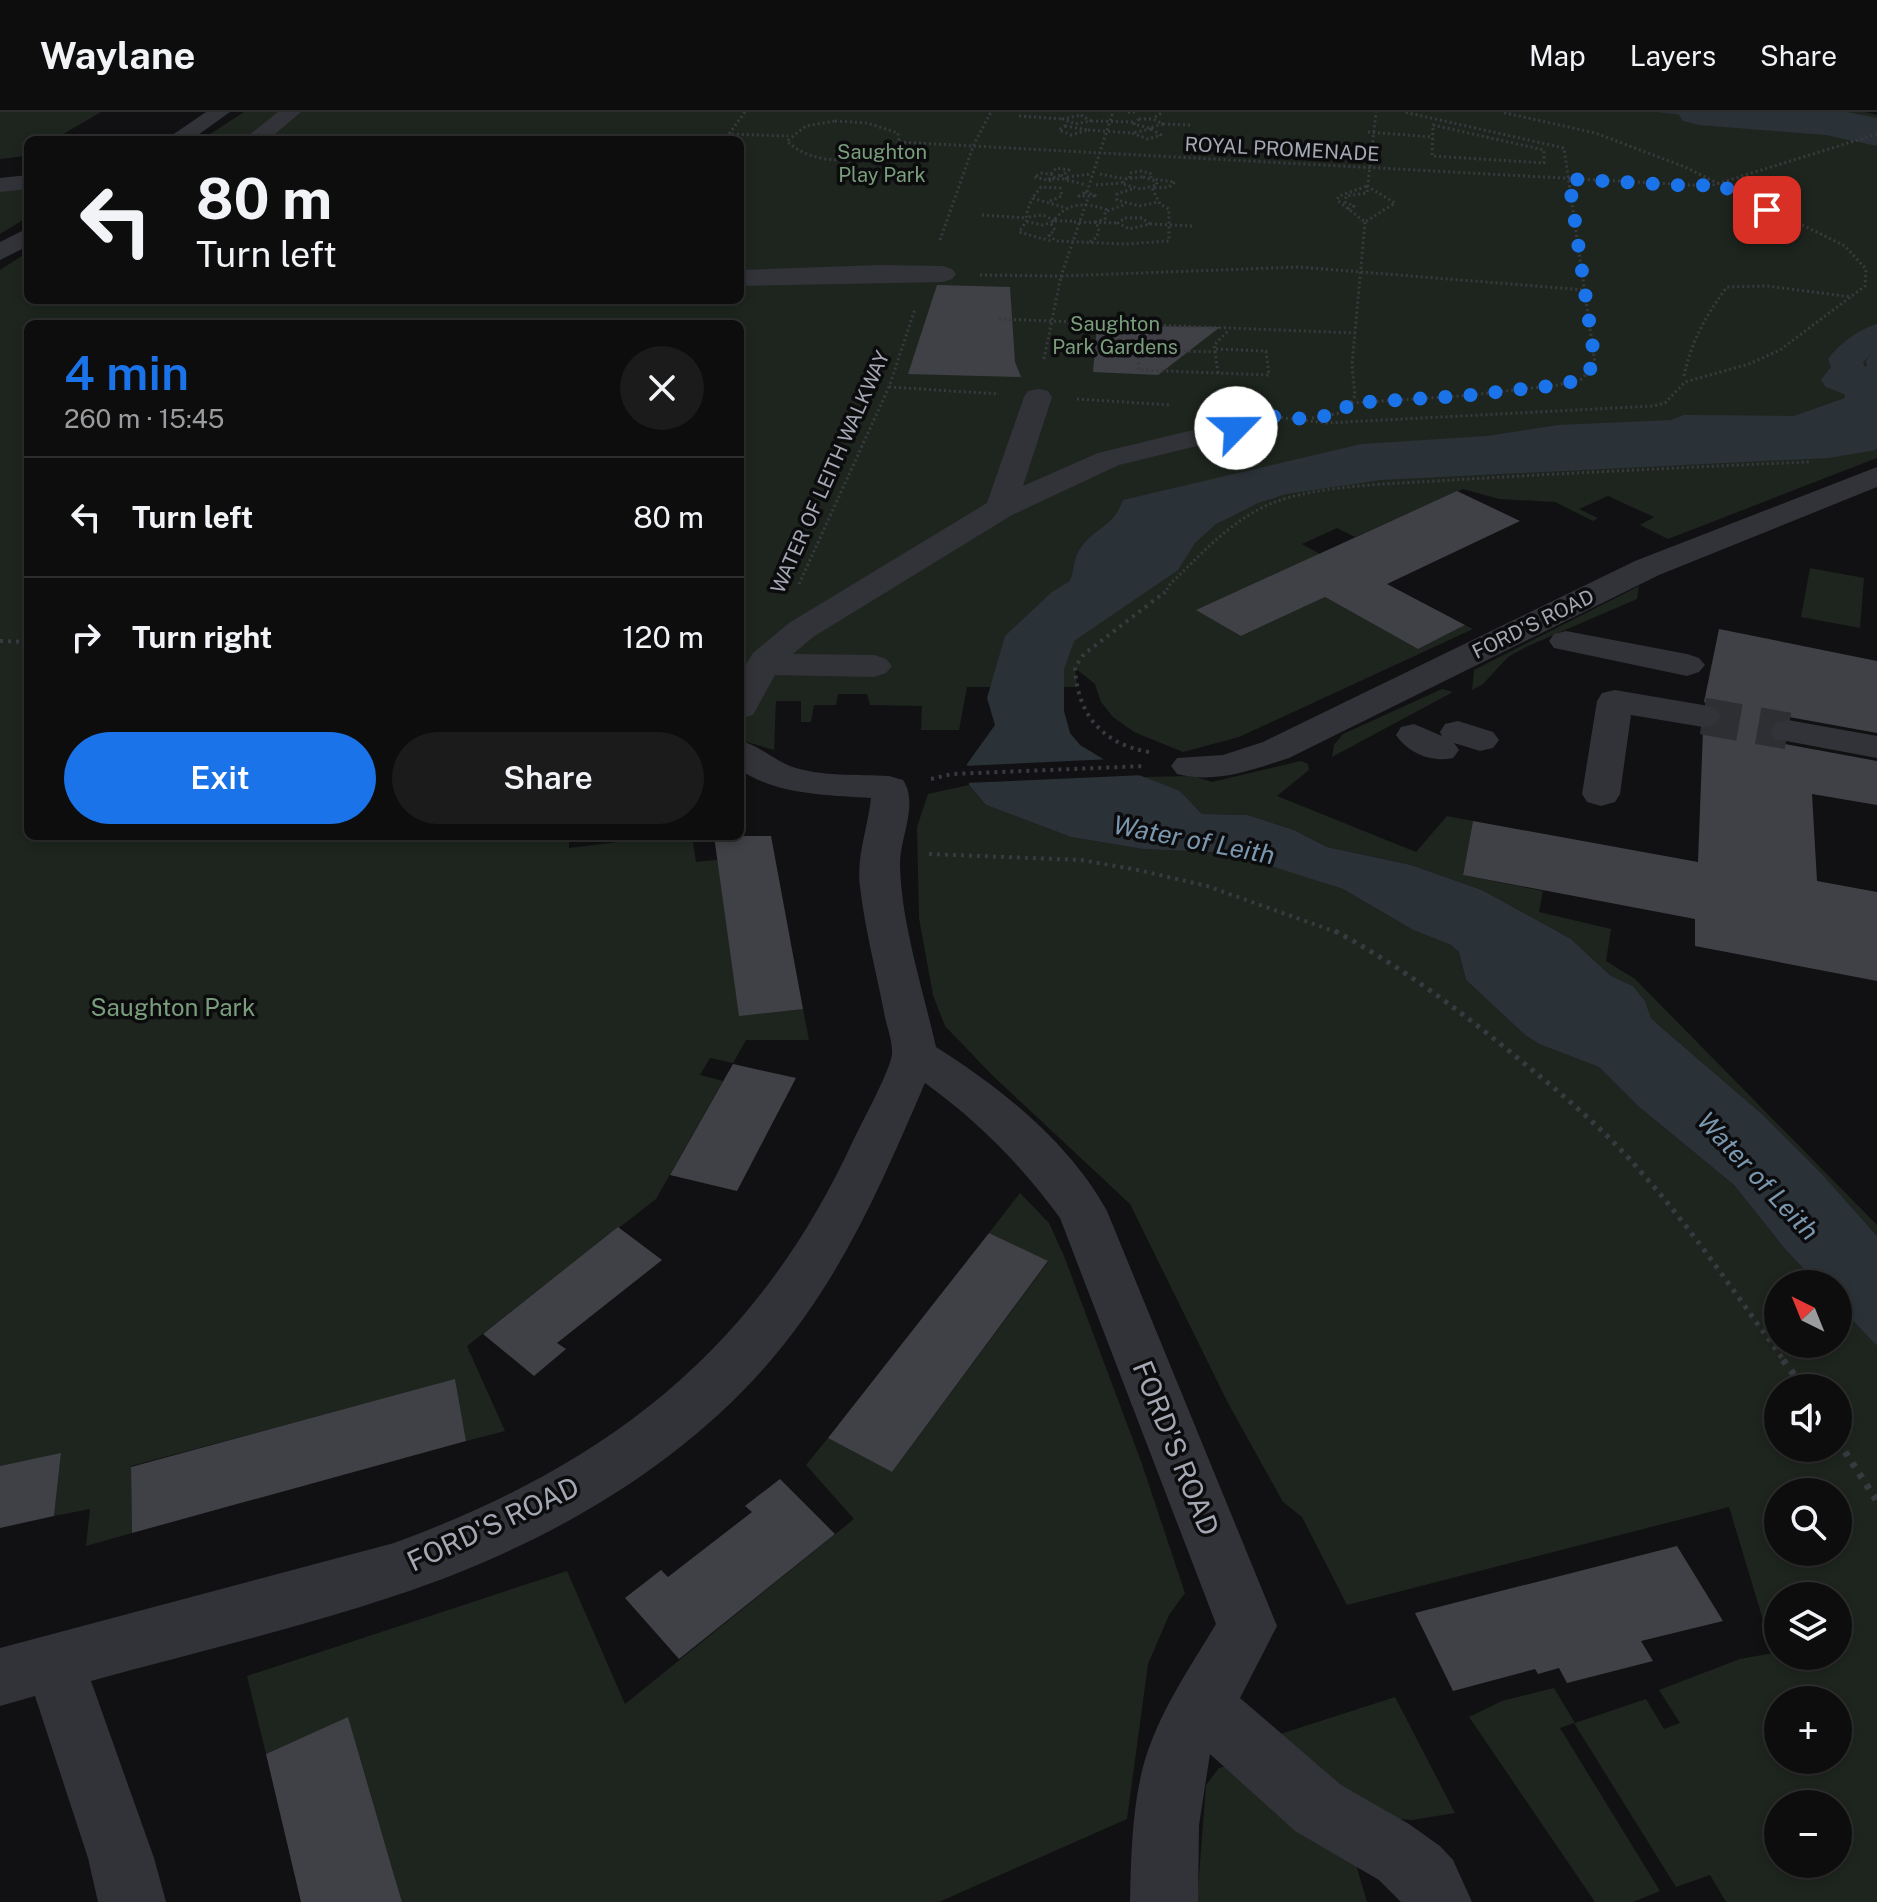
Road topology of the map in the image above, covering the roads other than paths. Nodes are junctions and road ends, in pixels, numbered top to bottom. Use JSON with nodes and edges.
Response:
{"nodes":[{"id":1,"x":220,"y":112,"type":"edge"},
{"id":2,"x":291,"y":112,"type":"edge"},
{"id":3,"x":182,"y":136,"type":"edge"},
{"id":4,"x":259,"y":136,"type":"edge"},
{"id":5,"x":24,"y":182,"type":"edge"},
{"id":6,"x":0,"y":185,"type":"edge"},
{"id":7,"x":935,"y":274,"type":"road end"},
{"id":8,"x":744,"y":278,"type":"edge"},
{"id":9,"x":1038,"y":397,"type":"dead end"},
{"id":10,"x":1238,"y":414,"type":"road end"},
{"id":11,"x":1877,"y":476,"type":"edge"},
{"id":12,"x":1001,"y":508,"type":"junction"},
{"id":13,"x":1566,"y":641,"type":"dead end"},
{"id":14,"x":773,"y":654,"type":"junction"},
{"id":15,"x":875,"y":662,"type":"dead end"},
{"id":16,"x":1687,"y":665,"type":"dead end"},
{"id":17,"x":744,"y":701,"type":"edge"},
{"id":18,"x":1703,"y":716,"type":"tunnel mouth"},
{"id":19,"x":1788,"y":731,"type":"tunnel mouth"},
{"id":20,"x":1877,"y":747,"type":"edge"},
{"id":21,"x":744,"y":755,"type":"edge"},
{"id":22,"x":1173,"y":766,"type":"road end"},
{"id":23,"x":1601,"y":794,"type":"dead end"},
{"id":24,"x":915,"y":1055,"type":"junction"},
{"id":25,"x":28,"y":1670,"type":"edge"},
{"id":26,"x":1202,"y":1705,"type":"junction"},
{"id":27,"x":132,"y":1902,"type":"edge"},
{"id":28,"x":1164,"y":1902,"type":"edge"},
{"id":29,"x":1438,"y":1902,"type":"edge"}],
"edges":[{"from":1,"to":3,"type":"street"},
{"from":2,"to":4,"type":"street"},
{"from":5,"to":6,"type":"street"},
{"from":7,"to":8,"type":"street"},
{"from":9,"to":12,"type":"street"},
{"from":10,"to":12,"type":"street"},
{"from":11,"to":22,"type":"street","name":"FORD'S ROAD"},
{"from":12,"to":14,"type":"street"},
{"from":13,"to":16,"type":"street"},
{"from":14,"to":15,"type":"street"},
{"from":14,"to":17,"type":"street"},
{"from":18,"to":23,"type":"street"},
{"from":19,"to":20,"type":"street"},
{"from":21,"to":24,"type":"street"},
{"from":24,"to":25,"type":"street","name":"FORD'S ROAD"},
{"from":24,"to":26,"type":"street","name":"FORD'S ROAD"},
{"from":25,"to":27,"type":"street"},
{"from":26,"to":28,"type":"street","name":"FORD'S ROAD"},
{"from":26,"to":29,"type":"street"}]}
